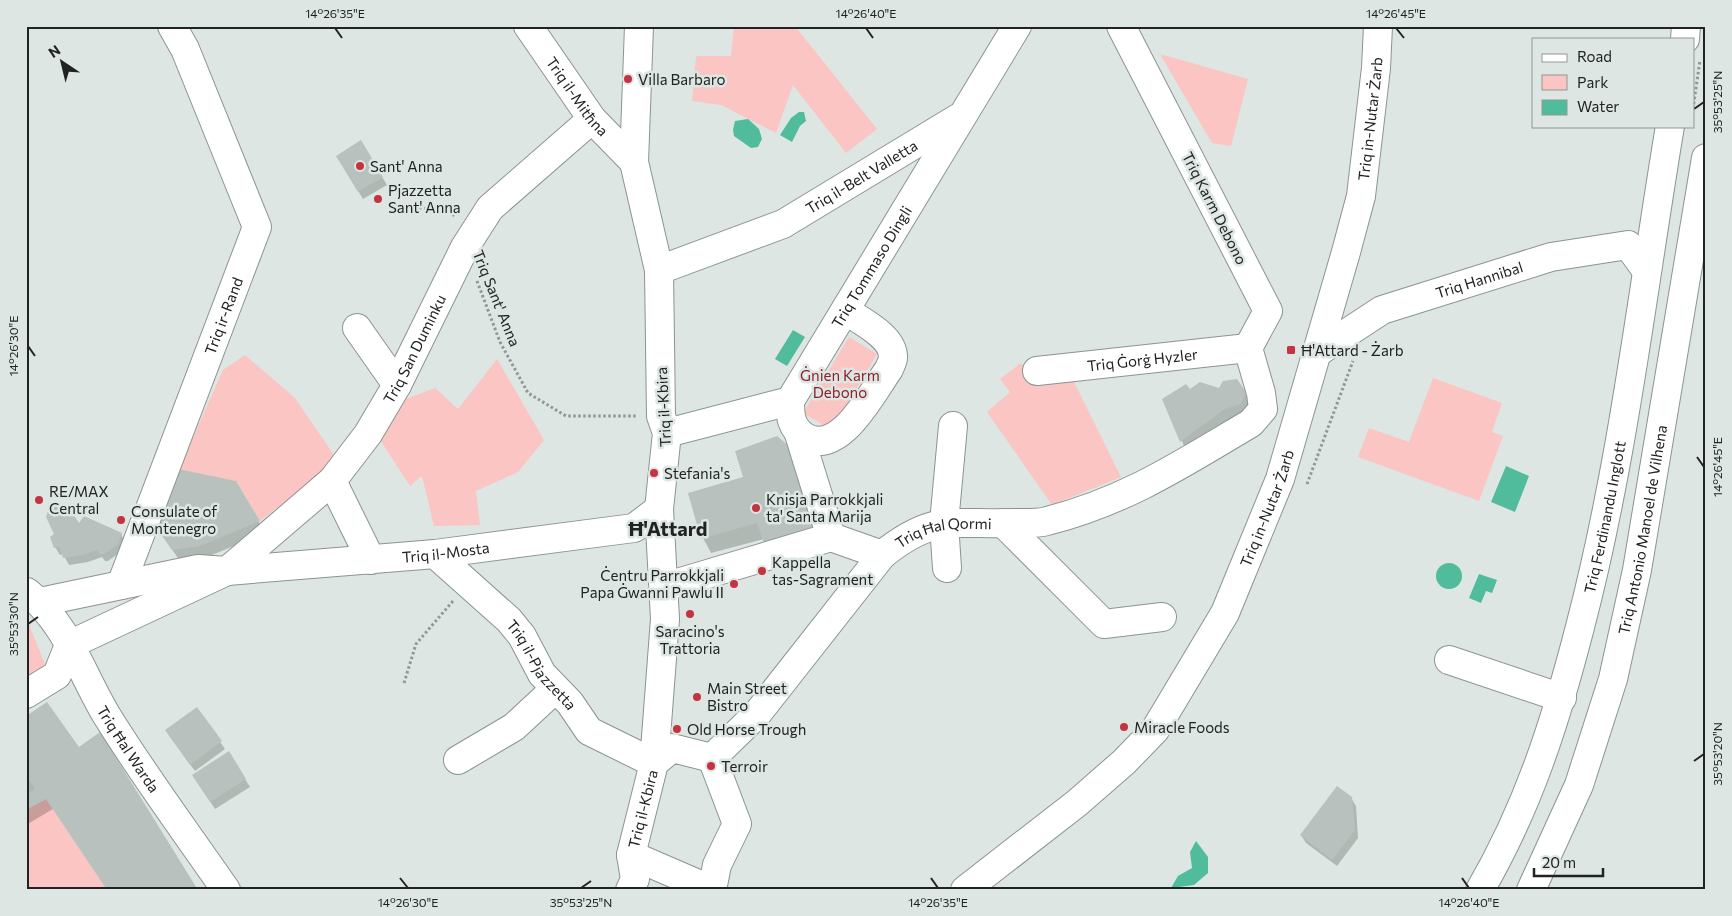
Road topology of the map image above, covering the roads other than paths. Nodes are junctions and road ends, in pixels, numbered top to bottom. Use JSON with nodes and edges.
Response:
{"nodes":[{"id":1,"x":172,"y":26,"type":"edge"},
{"id":2,"x":528,"y":26,"type":"edge"},
{"id":3,"x":639,"y":26,"type":"edge"},
{"id":4,"x":1017,"y":26,"type":"edge"},
{"id":5,"x":1121,"y":26,"type":"edge"},
{"id":6,"x":1378,"y":26,"type":"edge"},
{"id":7,"x":1686,"y":26,"type":"edge"},
{"id":8,"x":1690,"y":38,"type":"edge"},
{"id":9,"x":961,"y":116,"type":"junction"},
{"id":10,"x":592,"y":119,"type":"junction"},
{"id":11,"x":1670,"y":128,"type":"edge"},
{"id":12,"x":1706,"y":158,"type":"edge"},
{"id":13,"x":634,"y":162,"type":"junction"},
{"id":14,"x":1702,"y":205,"type":"edge"},
{"id":15,"x":660,"y":270,"type":"junction"},
{"id":16,"x":1646,"y":270,"type":"junction"},
{"id":17,"x":845,"y":310,"type":"junction"},
{"id":18,"x":357,"y":328,"type":"dead end"},
{"id":19,"x":1248,"y":348,"type":"junction"},
{"id":20,"x":1315,"y":354,"type":"junction"},
{"id":21,"x":1037,"y":371,"type":"dead end"},
{"id":22,"x":397,"y":385,"type":"junction"},
{"id":23,"x":793,"y":418,"type":"junction"},
{"id":24,"x":664,"y":425,"type":"junction"},
{"id":25,"x":953,"y":426,"type":"dead end"},
{"id":26,"x":332,"y":481,"type":"junction"},
{"id":27,"x":659,"y":509,"type":"junction"},
{"id":28,"x":944,"y":522,"type":"junction"},
{"id":29,"x":1002,"y":524,"type":"junction"},
{"id":30,"x":831,"y":537,"type":"junction"},
{"id":31,"x":435,"y":554,"type":"junction"},
{"id":32,"x":882,"y":555,"type":"junction"},
{"id":33,"x":370,"y":560,"type":"junction"},
{"id":34,"x":947,"y":568,"type":"dead end"},
{"id":35,"x":227,"y":572,"type":"junction"},
{"id":36,"x":121,"y":584,"type":"junction"},
{"id":37,"x":664,"y":587,"type":"junction"},
{"id":38,"x":33,"y":597,"type":"edge"},
{"id":39,"x":1162,"y":617,"type":"dead end"},
{"id":40,"x":70,"y":645,"type":"junction"},
{"id":41,"x":1450,"y":660,"type":"dead end"},
{"id":42,"x":555,"y":689,"type":"junction"},
{"id":43,"x":26,"y":694,"type":"edge"},
{"id":44,"x":1562,"y":698,"type":"junction"},
{"id":45,"x":712,"y":758,"type":"junction"},
{"id":46,"x":458,"y":760,"type":"dead end"},
{"id":47,"x":654,"y":763,"type":"junction"},
{"id":48,"x":631,"y":855,"type":"junction"},
{"id":49,"x":226,"y":890,"type":"edge"},
{"id":50,"x":630,"y":890,"type":"edge"},
{"id":51,"x":712,"y":890,"type":"edge"},
{"id":52,"x":965,"y":890,"type":"edge"},
{"id":53,"x":1480,"y":890,"type":"edge"},
{"id":54,"x":1531,"y":890,"type":"edge"}],
"edges":[{"from":1,"to":36,"type":"main road","name":"Triq ir-Rand"},
{"from":2,"to":10,"type":"main road","name":"Triq il-Mitħna"},
{"from":3,"to":13,"type":"main road","name":"Triq il-Kbira"},
{"from":4,"to":9,"type":"main road","name":"Triq il-Belt Valletta"},
{"from":5,"to":19,"type":"main road","name":"Triq Karm Debono"},
{"from":6,"to":20,"type":"main road","name":"Triq in-Nutar Żarb"},
{"from":7,"to":8,"type":"main road"},
{"from":9,"to":15,"type":"main road","name":"Triq il-Belt Valletta"},
{"from":9,"to":17,"type":"main road","name":"Triq Tommaso Dingli"},
{"from":10,"to":13,"type":"main road","name":"Triq il-Mitħna"},
{"from":10,"to":22,"type":"main road","name":"Triq San Duminku"},
{"from":11,"to":16,"type":"main road","name":"Triq Ferdinandu Inglott"},
{"from":12,"to":14,"type":"main road","name":"Triq Antonio Manoel de Vilhena"},
{"from":13,"to":15,"type":"main road","name":"Triq il-Kbira"},
{"from":14,"to":54,"type":"main road","name":"Triq Antonio Manoel de Vilhena"},
{"from":15,"to":24,"type":"main road","name":"Triq il-Kbira"},
{"from":16,"to":20,"type":"main road","name":"Triq Hannibal"},
{"from":16,"to":44,"type":"main road","name":"Triq Ferdinandu Inglott"},
{"from":17,"to":23,"type":"main road","name":"Triq Tommaso Dingli"},
{"from":17,"to":23,"type":"main road"},
{"from":18,"to":22,"type":"main road"},
{"from":19,"to":21,"type":"main road","name":"Triq Ġorġ Hyzler"},
{"from":19,"to":29,"type":"main road","name":"Triq Ħal Qormi"},
{"from":20,"to":52,"type":"main road","name":"Triq in-Nutar Żarb"},
{"from":22,"to":26,"type":"main road","name":"Triq San Duminku"},
{"from":23,"to":24,"type":"main road"},
{"from":23,"to":30,"type":"main road"},
{"from":24,"to":27,"type":"main road","name":"Triq il-Kbira"},
{"from":25,"to":28,"type":"main road"},
{"from":26,"to":33,"type":"main road"},
{"from":26,"to":35,"type":"main road","name":"Triq San Duminku"},
{"from":27,"to":31,"type":"main road","name":"Triq il-Mosta"},
{"from":27,"to":37,"type":"main road","name":"Triq il-Kbira"},
{"from":28,"to":29,"type":"main road","name":"Triq Ħal Qormi"},
{"from":28,"to":32,"type":"main road","name":"Triq Ħal Qormi"},
{"from":28,"to":34,"type":"main road"},
{"from":29,"to":39,"type":"main road"},
{"from":30,"to":32,"type":"main road"},
{"from":30,"to":37,"type":"main road"},
{"from":31,"to":33,"type":"main road","name":"Triq il-Mosta"},
{"from":31,"to":42,"type":"main road","name":"Triq il-Pjazzetta"},
{"from":32,"to":45,"type":"main road","name":"Triq Ħal Qormi"},
{"from":33,"to":35,"type":"main road","name":"Triq il-Mosta"},
{"from":35,"to":36,"type":"main road","name":"Triq il-Mosta"},
{"from":35,"to":40,"type":"main road","name":"Triq il-Mosta"},
{"from":36,"to":38,"type":"main road","name":"Triq il-Mosta"},
{"from":37,"to":47,"type":"main road","name":"Triq il-Kbira"},
{"from":38,"to":40,"type":"main road","name":"Triq Ħal Warda"},
{"from":40,"to":43,"type":"main road"},
{"from":40,"to":49,"type":"main road","name":"Triq Ħal Warda"},
{"from":41,"to":44,"type":"main road"},
{"from":42,"to":46,"type":"main road"},
{"from":42,"to":47,"type":"main road","name":"Triq il-Pjazzetta"},
{"from":44,"to":53,"type":"main road","name":"Triq Ferdinandu Inglott"},
{"from":45,"to":47,"type":"main road"},
{"from":45,"to":51,"type":"main road"},
{"from":47,"to":48,"type":"main road","name":"Triq il-Kbira"},
{"from":48,"to":50,"type":"main road","name":"Triq il-Kbira"},
{"from":48,"to":51,"type":"main road"}]}
